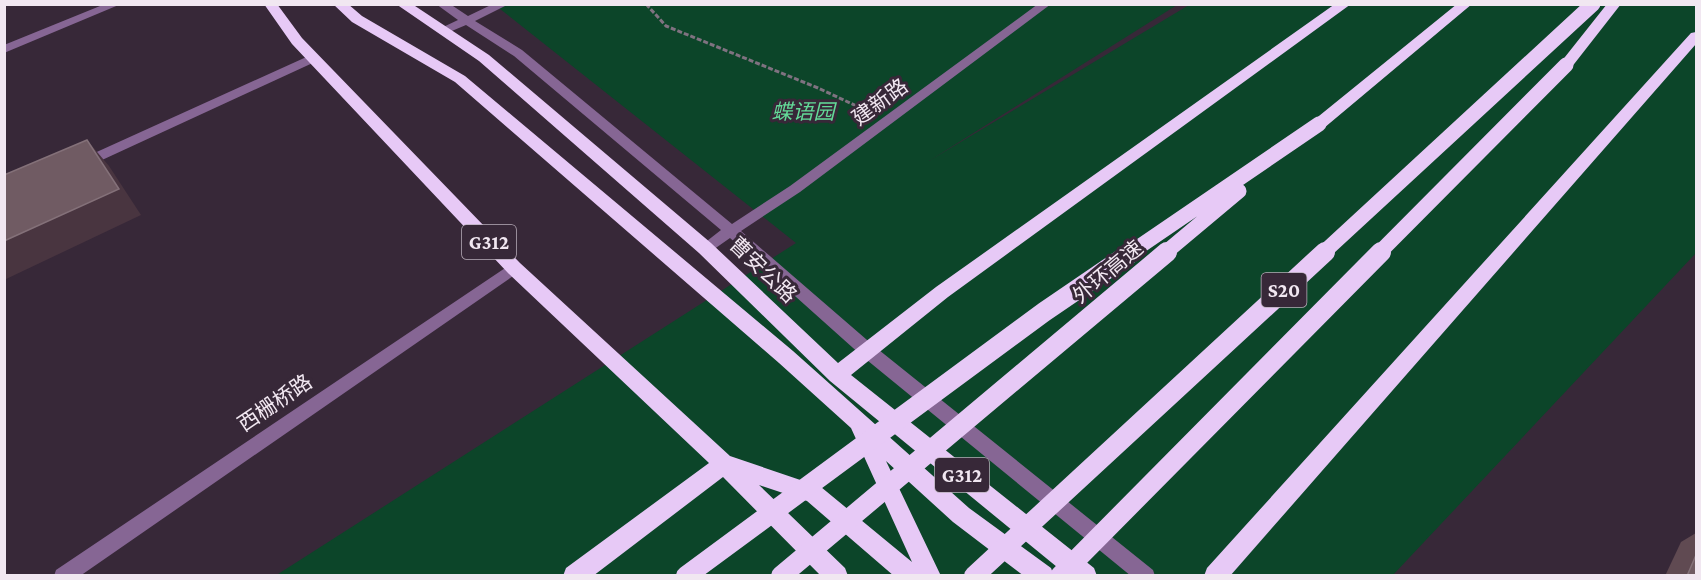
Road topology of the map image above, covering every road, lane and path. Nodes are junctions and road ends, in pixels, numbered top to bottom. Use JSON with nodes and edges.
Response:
{"nodes":[{"id":1,"x":116,"y":4,"type":"edge"},
{"id":2,"x":270,"y":4,"type":"edge"},
{"id":3,"x":339,"y":4,"type":"edge"},
{"id":4,"x":402,"y":4,"type":"edge"},
{"id":5,"x":441,"y":4,"type":"edge"},
{"id":6,"x":504,"y":4,"type":"edge"},
{"id":7,"x":646,"y":4,"type":"edge"},
{"id":8,"x":1046,"y":4,"type":"edge"},
{"id":9,"x":1345,"y":4,"type":"edge"},
{"id":10,"x":1466,"y":4,"type":"edge"},
{"id":11,"x":1593,"y":4,"type":"edge"},
{"id":12,"x":1615,"y":4,"type":"edge"},
{"id":13,"x":467,"y":20,"type":"junction"},
{"id":14,"x":443,"y":31,"type":"junction"},
{"id":15,"x":1696,"y":36,"type":"edge"},
{"id":16,"x":4,"y":49,"type":"edge"},
{"id":17,"x":313,"y":58,"type":"junction"},
{"id":18,"x":888,"y":121,"type":"junction"},
{"id":19,"x":1319,"y":124,"type":"junction"},
{"id":20,"x":68,"y":170,"type":"edge"},
{"id":21,"x":731,"y":231,"type":"junction"},
{"id":22,"x":705,"y":248,"type":"junction"},
{"id":23,"x":514,"y":268,"type":"junction"},
{"id":24,"x":868,"y":351,"type":"junction"},
{"id":25,"x":837,"y":375,"type":"junction"},
{"id":26,"x":858,"y":422,"type":"junction"},
{"id":27,"x":724,"y":464,"type":"junction"},
{"id":28,"x":63,"y":576,"type":"edge"},
{"id":29,"x":574,"y":576,"type":"edge"},
{"id":30,"x":686,"y":576,"type":"edge"},
{"id":31,"x":781,"y":576,"type":"edge"},
{"id":32,"x":837,"y":576,"type":"edge"},
{"id":33,"x":912,"y":576,"type":"edge"},
{"id":34,"x":930,"y":576,"type":"edge"},
{"id":35,"x":974,"y":576,"type":"edge"},
{"id":36,"x":1043,"y":576,"type":"edge"},
{"id":37,"x":1060,"y":576,"type":"edge"},
{"id":38,"x":1086,"y":576,"type":"edge"},
{"id":39,"x":1146,"y":576,"type":"edge"},
{"id":40,"x":1215,"y":576,"type":"edge"}],
"edges":[{"from":1,"to":16,"type":"street"},
{"from":2,"to":17,"type":"highway","number":"G312"},
{"from":3,"to":26,"type":"highway"},
{"from":4,"to":14,"type":"highway","name":"曹安公路","number":"G312"},
{"from":5,"to":13,"type":"street"},
{"from":6,"to":13,"type":"street"},
{"from":7,"to":18,"type":"path"},
{"from":8,"to":18,"type":"street","name":"建新路"},
{"from":9,"to":24,"type":"highway"},
{"from":10,"to":19,"type":"highway","name":"外环高速"},
{"from":11,"to":35,"type":"highway","number":"S20","bridge":true},
{"from":12,"to":37,"type":"highway","bridge":true},
{"from":13,"to":14,"type":"street"},
{"from":13,"to":21,"type":"street"},
{"from":14,"to":22,"type":"highway","name":"曹安公路","number":"G312"},
{"from":15,"to":40,"type":"highway"},
{"from":17,"to":20,"type":"street"},
{"from":17,"to":23,"type":"highway","number":"G312"},
{"from":18,"to":21,"type":"street","name":"建新路"},
{"from":19,"to":30,"type":"highway","bridge":true},
{"from":19,"to":31,"type":"highway","name":"外环高速","bridge":true},
{"from":21,"to":22,"type":"street","name":"建新路"},
{"from":21,"to":24,"type":"street"},
{"from":22,"to":25,"type":"highway","name":"曹安公路","number":"G312"},
{"from":23,"to":27,"type":"highway","number":"G312"},
{"from":23,"to":28,"type":"street","name":"西栅桥路"},
{"from":24,"to":25,"type":"highway"},
{"from":24,"to":39,"type":"street"},
{"from":25,"to":26,"type":"highway"},
{"from":25,"to":38,"type":"highway","name":"曹安公路","number":"G312"},
{"from":26,"to":34,"type":"highway"},
{"from":26,"to":36,"type":"highway"},
{"from":27,"to":29,"type":"highway"},
{"from":27,"to":32,"type":"highway","number":"G312"},
{"from":27,"to":33,"type":"highway"}]}
